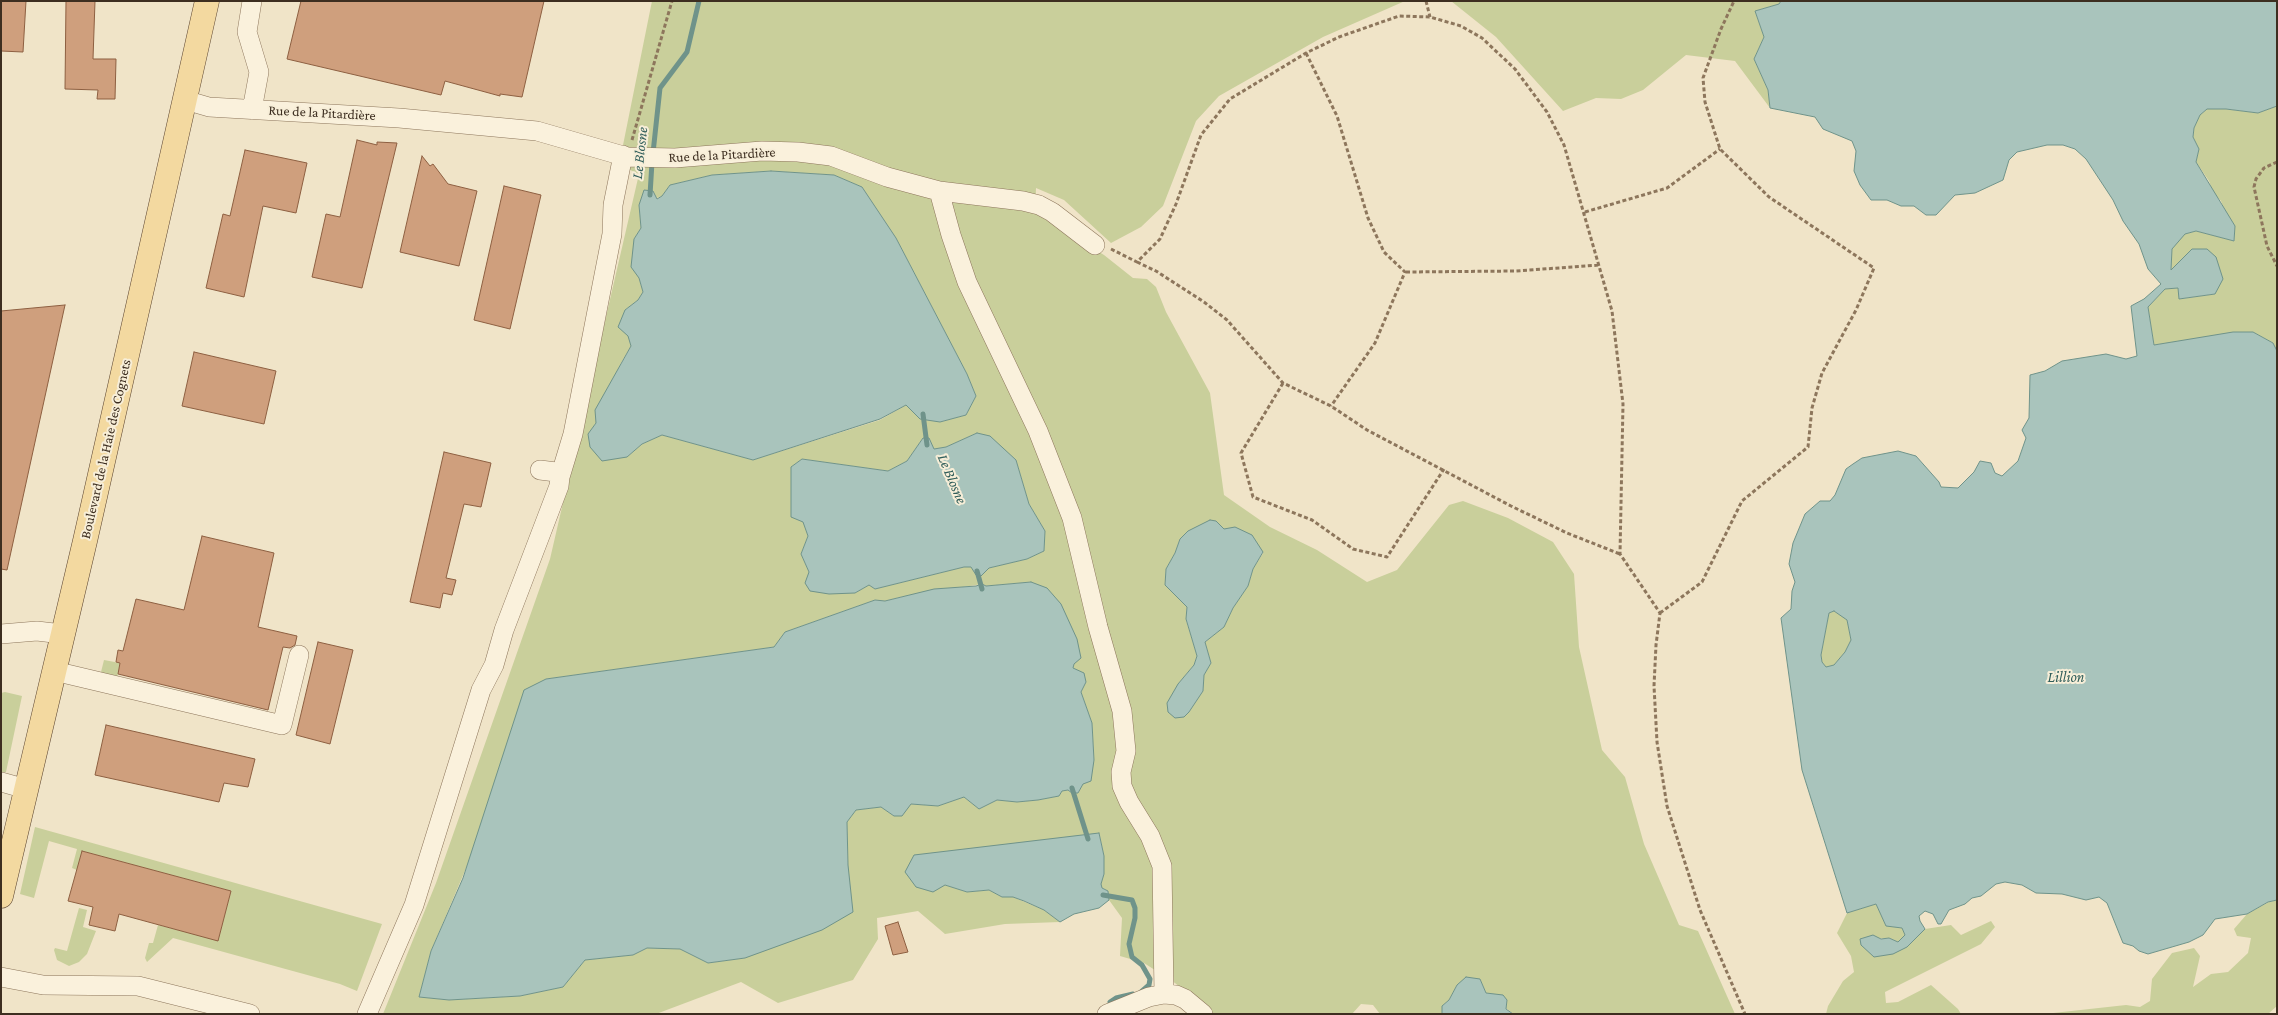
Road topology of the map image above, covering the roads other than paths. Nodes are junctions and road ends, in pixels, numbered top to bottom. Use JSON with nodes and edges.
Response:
{"nodes":[{"id":1,"x":207,"y":1,"type":"edge"},
{"id":2,"x":252,"y":1,"type":"edge"},
{"id":3,"x":185,"y":100,"type":"junction"},
{"id":4,"x":252,"y":110,"type":"junction"},
{"id":5,"x":625,"y":156,"type":"junction"},
{"id":6,"x":939,"y":191,"type":"junction"},
{"id":7,"x":1096,"y":245,"type":"road end"},
{"id":8,"x":540,"y":470,"type":"dead end"},
{"id":9,"x":560,"y":477,"type":"junction"},
{"id":10,"x":1,"y":634,"type":"edge"},
{"id":11,"x":62,"y":634,"type":"junction"},
{"id":12,"x":299,"y":654,"type":"dead end"},
{"id":13,"x":54,"y":671,"type":"junction"},
{"id":14,"x":1,"y":782,"type":"edge"},
{"id":15,"x":26,"y":789,"type":"junction"},
{"id":16,"x":1,"y":896,"type":"edge"},
{"id":17,"x":1,"y":977,"type":"edge"},
{"id":18,"x":1164,"y":994,"type":"junction"},
{"id":19,"x":250,"y":1014,"type":"edge"},
{"id":20,"x":367,"y":1014,"type":"edge"},
{"id":21,"x":1107,"y":1014,"type":"edge"},
{"id":22,"x":1204,"y":1014,"type":"edge"}],
"edges":[{"from":1,"to":3,"type":"main road","name":"Boulevard de la Haie des Cognets"},
{"from":2,"to":4,"type":"street"},
{"from":3,"to":4,"type":"street","name":"Rue de la Pitardière"},
{"from":3,"to":11,"type":"main road","name":"Boulevard de la Haie des Cognets"},
{"from":4,"to":5,"type":"street","name":"Rue de la Pitardière"},
{"from":5,"to":6,"type":"street","name":"Rue de la Pitardière"},
{"from":5,"to":9,"type":"street"},
{"from":6,"to":7,"type":"street","name":"Rue de la Pitardière"},
{"from":6,"to":18,"type":"street"},
{"from":8,"to":9,"type":"street"},
{"from":9,"to":20,"type":"street"},
{"from":10,"to":11,"type":"street"},
{"from":11,"to":13,"type":"main road","name":"Boulevard de la Haie des Cognets"},
{"from":12,"to":13,"type":"street"},
{"from":13,"to":15,"type":"main road","name":"Boulevard de la Haie des Cognets"},
{"from":14,"to":15,"type":"street"},
{"from":15,"to":16,"type":"main road","name":"Boulevard de la Haie des Cognets"},
{"from":17,"to":19,"type":"street"},
{"from":18,"to":21,"type":"street"},
{"from":18,"to":22,"type":"street"}]}
